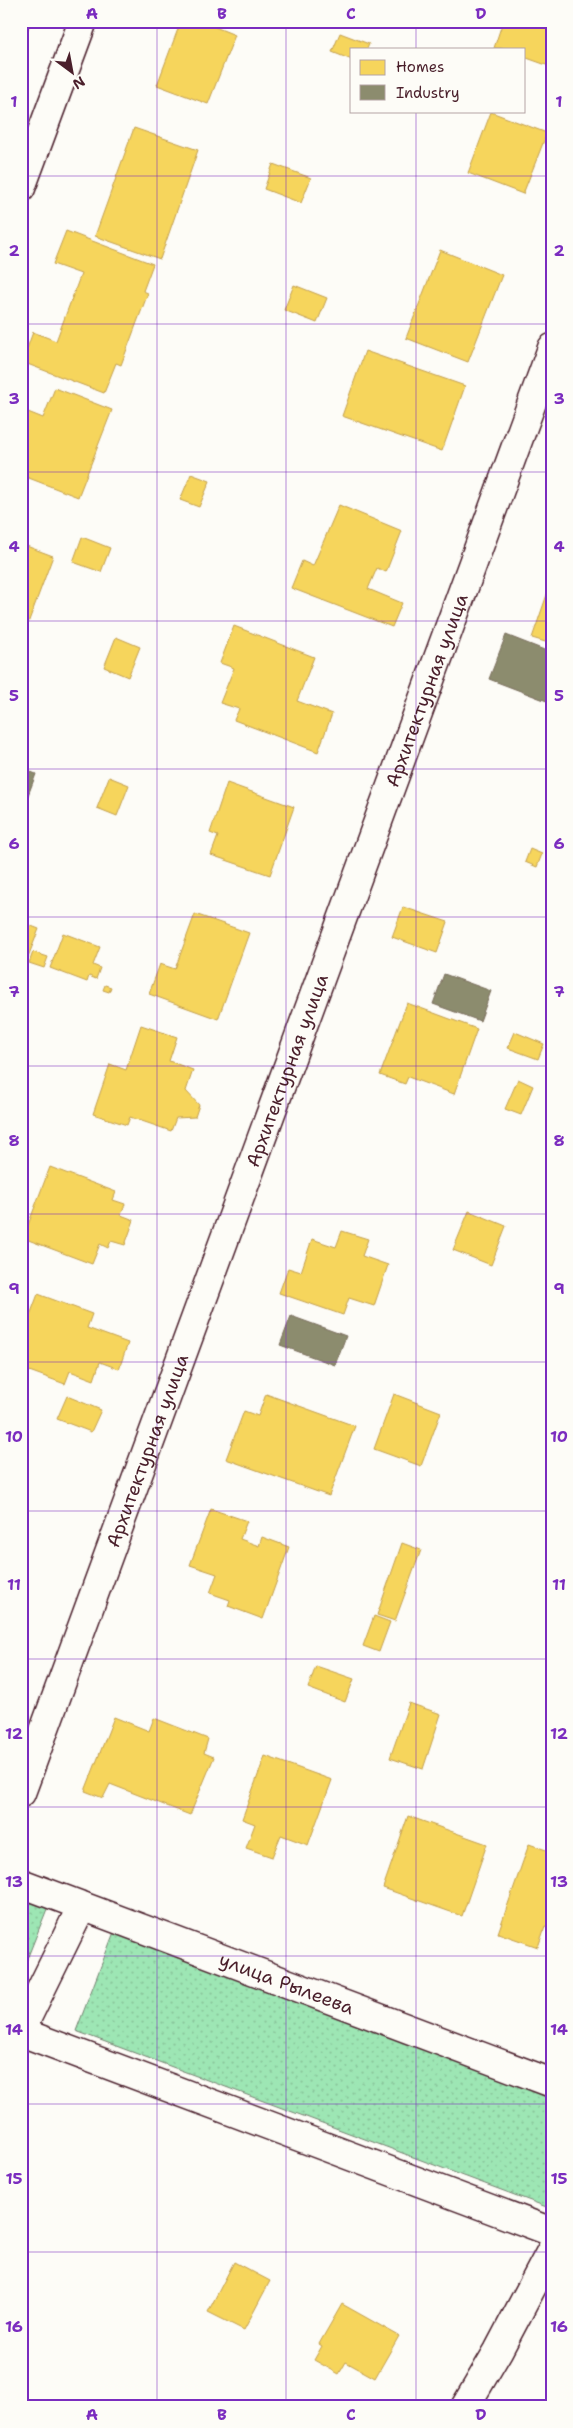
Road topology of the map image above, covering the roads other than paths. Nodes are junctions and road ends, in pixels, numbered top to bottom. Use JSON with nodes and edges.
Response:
{"nodes":[{"id":1,"x":83,"y":21,"type":"edge"},
{"id":2,"x":21,"y":188,"type":"edge"},
{"id":3,"x":552,"y":348,"type":"edge"},
{"id":4,"x":21,"y":1793,"type":"edge"},
{"id":5,"x":21,"y":1883,"type":"edge"},
{"id":6,"x":82,"y":1906,"type":"junction"},
{"id":7,"x":21,"y":2031,"type":"edge"},
{"id":8,"x":552,"y":2083,"type":"edge"},
{"id":9,"x":552,"y":2232,"type":"edge"},
{"id":10,"x":552,"y":2249,"type":"edge"},
{"id":11,"x":465,"y":2407,"type":"edge"}],
"edges":[{"from":1,"to":2,"type":"street"},
{"from":3,"to":4,"type":"street","name":"Архитектурная улица"},
{"from":5,"to":6,"type":"street","name":"улица Рылеева"},
{"from":6,"to":7,"type":"street"},
{"from":6,"to":8,"type":"street","name":"улица Рылеева"},
{"from":7,"to":9,"type":"street"},
{"from":10,"to":11,"type":"street"}]}
